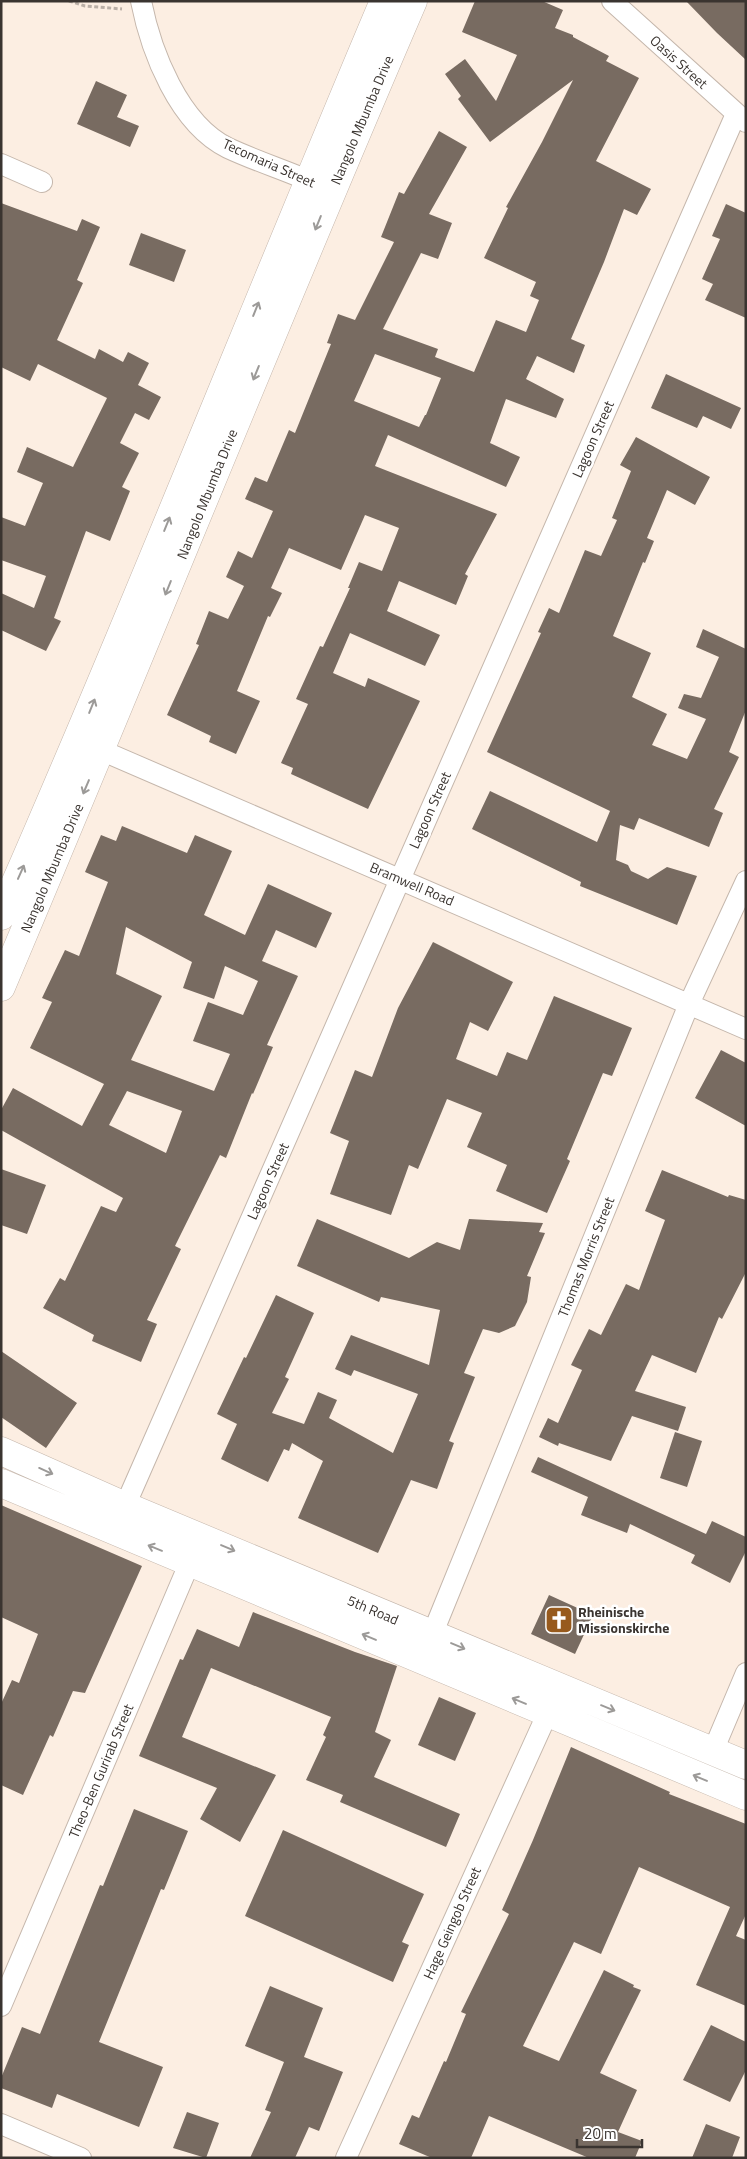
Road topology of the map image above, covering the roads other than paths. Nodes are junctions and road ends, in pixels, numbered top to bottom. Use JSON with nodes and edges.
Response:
{"nodes":[{"id":1,"x":384,"y":1,"type":"edge"},
{"id":2,"x":413,"y":1,"type":"edge"},
{"id":3,"x":612,"y":1,"type":"edge"},
{"id":4,"x":142,"y":6,"type":"edge"},
{"id":5,"x":741,"y":118,"type":"edge"},
{"id":6,"x":1,"y":164,"type":"edge"},
{"id":7,"x":42,"y":182,"type":"dead end"},
{"id":8,"x":320,"y":185,"type":"junction"},
{"id":9,"x":90,"y":745,"type":"junction"},
{"id":10,"x":400,"y":879,"type":"junction"},
{"id":11,"x":746,"y":881,"type":"edge"},
{"id":12,"x":1,"y":916,"type":"edge"},
{"id":13,"x":1,"y":987,"type":"edge"},
{"id":14,"x":689,"y":1004,"type":"junction"},
{"id":15,"x":746,"y":1029,"type":"edge"},
{"id":16,"x":1,"y":1451,"type":"edge"},
{"id":17,"x":1,"y":1483,"type":"edge"},
{"id":18,"x":125,"y":1506,"type":"junction"},
{"id":19,"x":201,"y":1536,"type":"junction"},
{"id":20,"x":190,"y":1562,"type":"junction"},
{"id":21,"x":432,"y":1635,"type":"junction"},
{"id":22,"x":746,"y":1673,"type":"edge"},
{"id":23,"x":558,"y":1688,"type":"junction"},
{"id":24,"x":547,"y":1714,"type":"junction"},
{"id":25,"x":713,"y":1751,"type":"junction"},
{"id":26,"x":746,"y":1766,"type":"edge"},
{"id":27,"x":746,"y":1796,"type":"edge"},
{"id":28,"x":1,"y":2006,"type":"edge"},
{"id":29,"x":1,"y":2124,"type":"edge"},
{"id":30,"x":81,"y":2158,"type":"edge"},
{"id":31,"x":346,"y":2158,"type":"edge"}],
"edges":[{"from":1,"to":8,"type":"main road","name":"Nangolo Mbumba Drive"},
{"from":2,"to":8,"type":"main road","name":"Nangolo Mbumba Drive"},
{"from":3,"to":5,"type":"street","name":"Oasis Street"},
{"from":4,"to":8,"type":"street","name":"Tecomaria Street"},
{"from":5,"to":10,"type":"street","name":"Lagoon Street"},
{"from":6,"to":7,"type":"street"},
{"from":8,"to":9,"type":"main road","name":"Nangolo Mbumba Drive"},
{"from":9,"to":10,"type":"street","name":"Bramwell Road"},
{"from":12,"to":9,"type":"main road","name":"Nangolo Mbumba Drive","one_way":true},
{"from":9,"to":13,"type":"main road","name":"Nangolo Mbumba Drive","one_way":true},
{"from":10,"to":14,"type":"street","name":"Bramwell Road"},
{"from":10,"to":18,"type":"street","name":"Lagoon Street"},
{"from":11,"to":14,"type":"street","name":"Thomas Morris Street"},
{"from":14,"to":15,"type":"street","name":"Bramwell Road"},
{"from":14,"to":21,"type":"street","name":"Thomas Morris Street"},
{"from":16,"to":18,"type":"main road","name":"5th Road","one_way":true},
{"from":20,"to":17,"type":"main road","name":"5th Road","one_way":true},
{"from":18,"to":19,"type":"main road","name":"5th Road"},
{"from":19,"to":20,"type":"street","name":"Theo-Ben Gurirab Street"},
{"from":19,"to":21,"type":"main road","name":"5th Road","one_way":true},
{"from":24,"to":20,"type":"main road","name":"5th Road","one_way":true},
{"from":20,"to":28,"type":"street","name":"Theo-Ben Gurirab Street"},
{"from":21,"to":23,"type":"main road","name":"5th Road","one_way":true},
{"from":22,"to":25,"type":"street"},
{"from":23,"to":24,"type":"street","name":"Hage Geingob Street"},
{"from":23,"to":25,"type":"main road","name":"5th Road","one_way":true},
{"from":27,"to":24,"type":"main road","name":"5th Road","one_way":true},
{"from":24,"to":31,"type":"street","name":"Hage Geingob Street"},
{"from":25,"to":26,"type":"main road","name":"5th Road"},
{"from":29,"to":30,"type":"street"}]}
